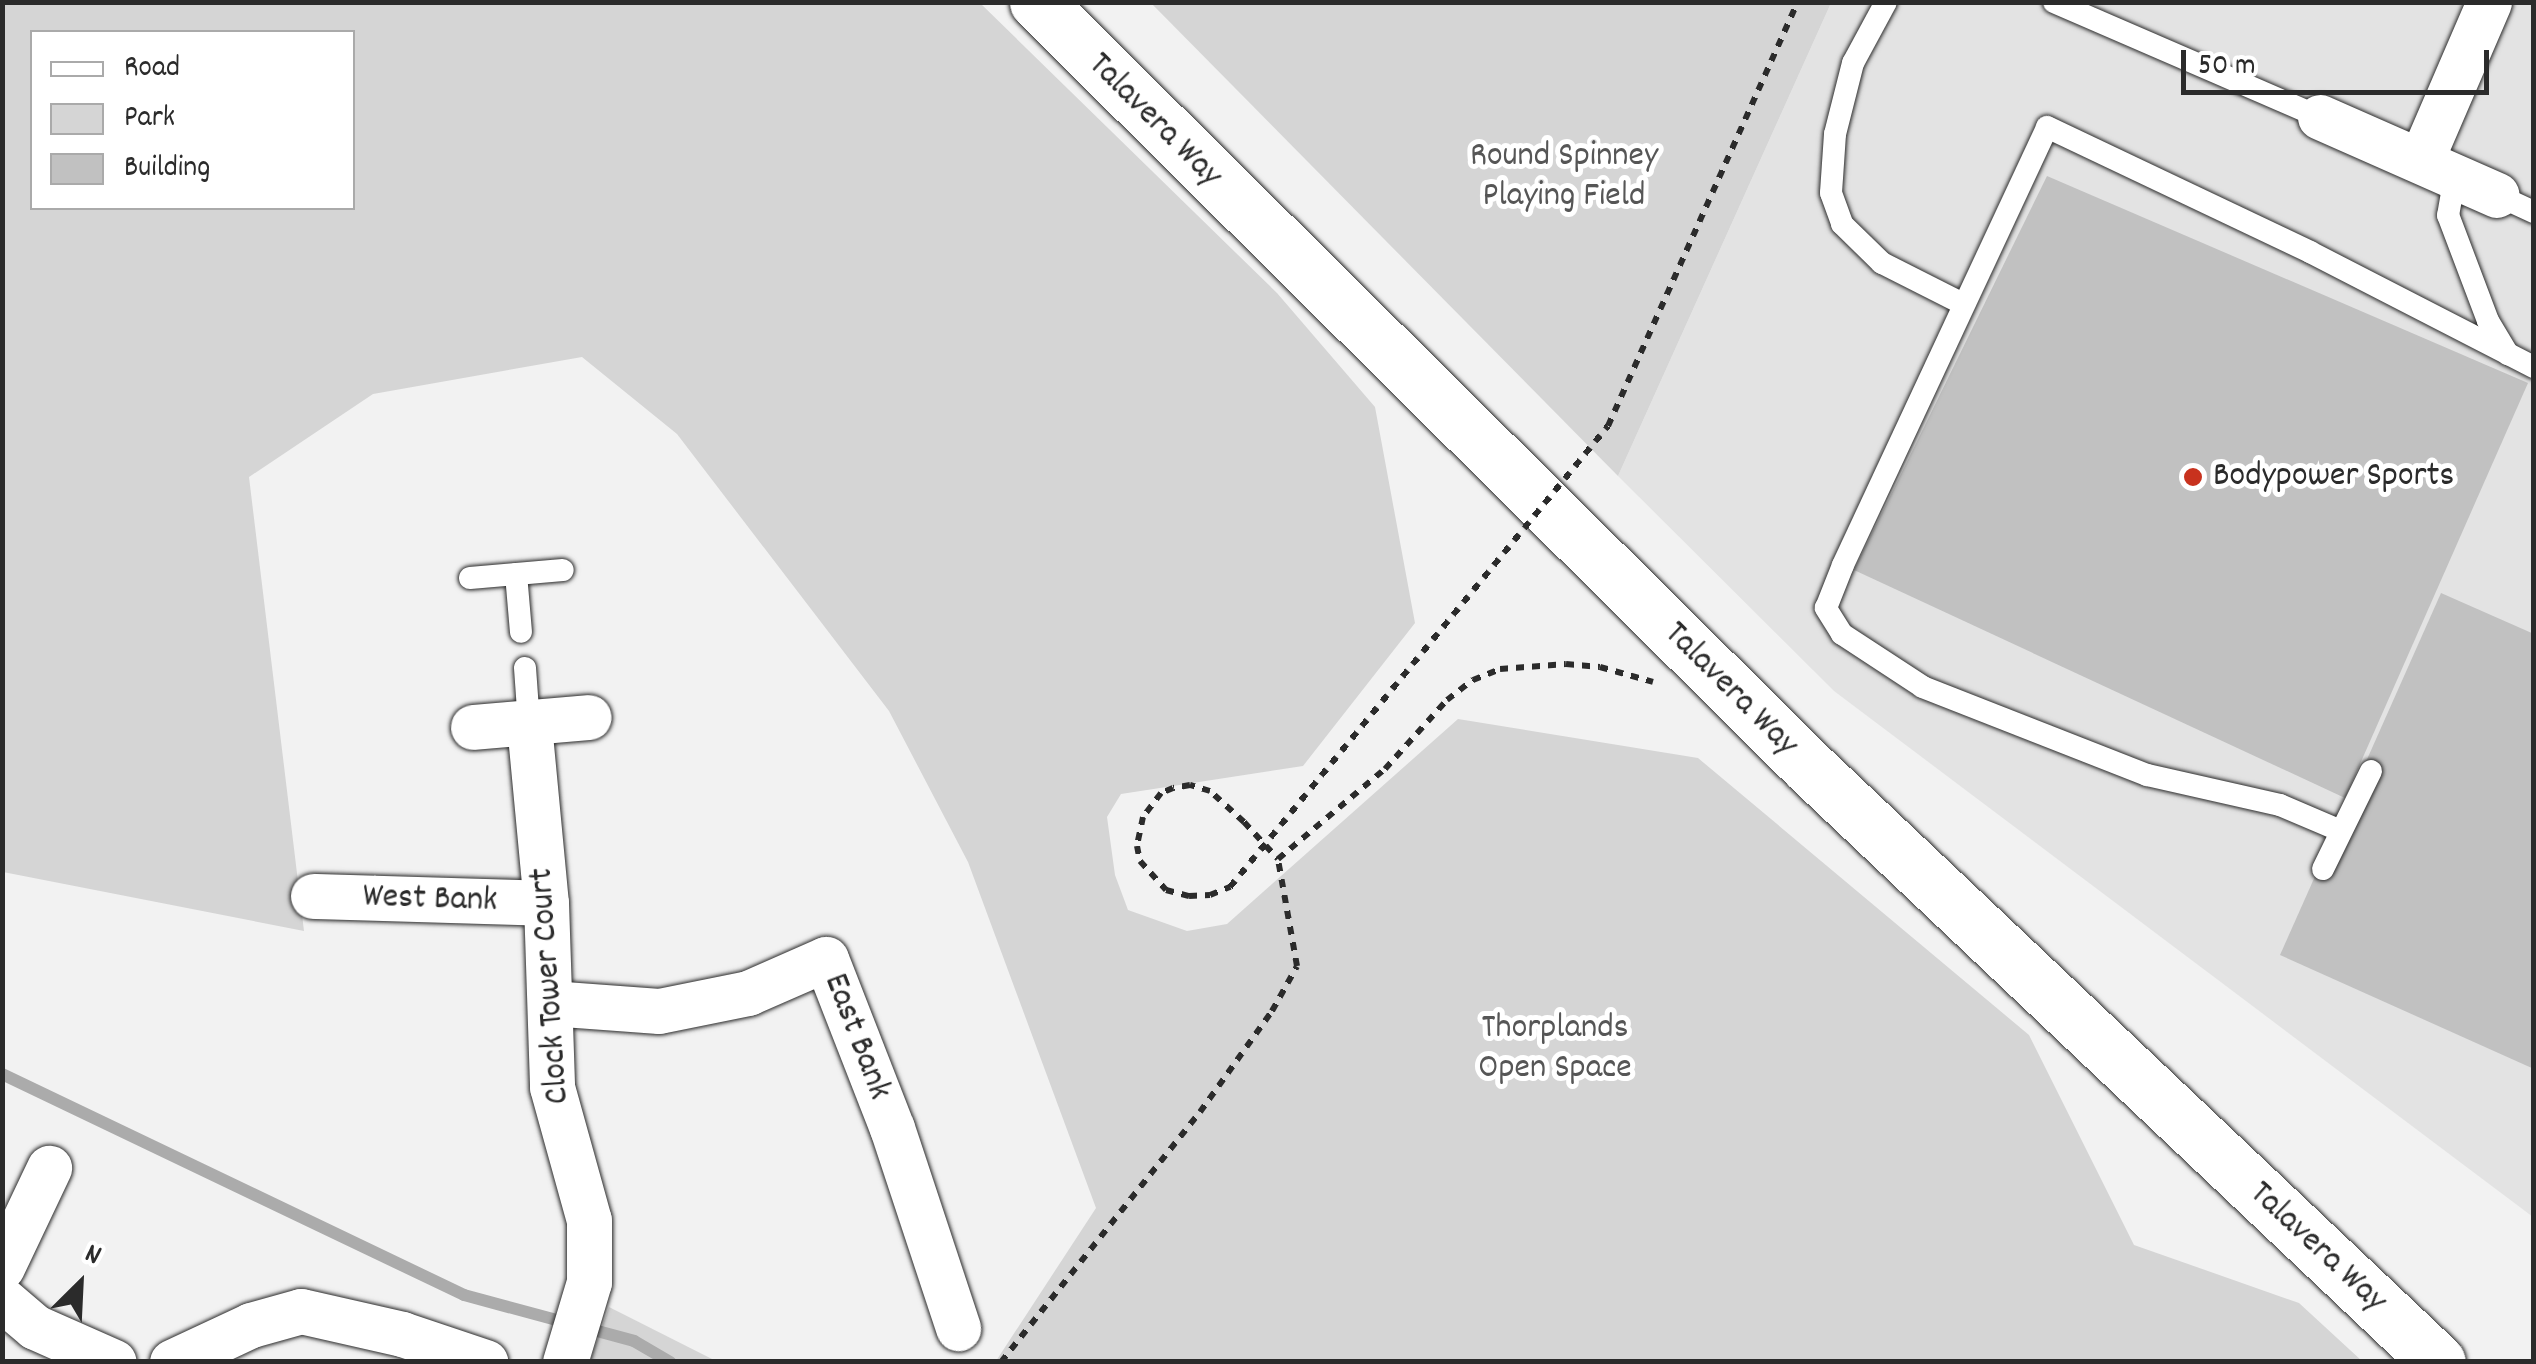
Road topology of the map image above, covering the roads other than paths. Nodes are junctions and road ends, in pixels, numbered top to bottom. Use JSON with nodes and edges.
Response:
{"nodes":[{"id":1,"x":1037,"y":2,"type":"edge"},
{"id":2,"x":1886,"y":2,"type":"edge"},
{"id":3,"x":2054,"y":2,"type":"edge"},
{"id":4,"x":2490,"y":2,"type":"edge"},
{"id":5,"x":2320,"y":116,"type":"joint"},
{"id":6,"x":2438,"y":168,"type":"junction"},
{"id":7,"x":2515,"y":204,"type":"edge"},
{"id":8,"x":1964,"y":304,"type":"junction"},
{"id":9,"x":2508,"y":354,"type":"junction"},
{"id":10,"x":2534,"y":367,"type":"edge"},
{"id":11,"x":563,"y":570,"type":"dead end"},
{"id":12,"x":516,"y":574,"type":"junction"},
{"id":13,"x":470,"y":578,"type":"dead end"},
{"id":14,"x":521,"y":632,"type":"dead end"},
{"id":15,"x":525,"y":668,"type":"dead end"},
{"id":16,"x":589,"y":717,"type":"dead end"},
{"id":17,"x":529,"y":724,"type":"junction"},
{"id":18,"x":472,"y":728,"type":"dead end"},
{"id":19,"x":2371,"y":772,"type":"dead end"},
{"id":20,"x":2341,"y":831,"type":"junction"},
{"id":21,"x":2323,"y":869,"type":"dead end"},
{"id":22,"x":314,"y":896,"type":"dead end"},
{"id":23,"x":546,"y":903,"type":"junction"},
{"id":24,"x":550,"y":1003,"type":"junction"},
{"id":25,"x":50,"y":1168,"type":"dead end"},
{"id":26,"x":2,"y":1267,"type":"edge"},
{"id":27,"x":2,"y":1298,"type":"edge"},
{"id":28,"x":958,"y":1328,"type":"dead end"},
{"id":29,"x":114,"y":1362,"type":"edge"},
{"id":30,"x":172,"y":1362,"type":"edge"},
{"id":31,"x":485,"y":1362,"type":"edge"},
{"id":32,"x":565,"y":1362,"type":"edge"},
{"id":33,"x":2438,"y":1362,"type":"edge"}],
"edges":[{"from":1,"to":33,"type":"main road","name":"Talavera Way"},
{"from":2,"to":8,"type":"lane"},
{"from":3,"to":5,"type":"lane"},
{"from":4,"to":6,"type":"street"},
{"from":5,"to":6,"type":"street"},
{"from":6,"to":7,"type":"street"},
{"from":6,"to":9,"type":"lane"},
{"from":8,"to":9,"type":"lane"},
{"from":8,"to":20,"type":"lane"},
{"from":9,"to":10,"type":"lane"},
{"from":11,"to":12,"type":"lane"},
{"from":12,"to":13,"type":"lane"},
{"from":12,"to":14,"type":"lane"},
{"from":15,"to":17,"type":"lane"},
{"from":16,"to":17,"type":"street"},
{"from":17,"to":18,"type":"street"},
{"from":17,"to":23,"type":"street","name":"Clock Tower Court"},
{"from":19,"to":20,"type":"lane"},
{"from":20,"to":21,"type":"lane"},
{"from":22,"to":23,"type":"street","name":"West Bank"},
{"from":23,"to":24,"type":"street","name":"Clock Tower Court"},
{"from":24,"to":28,"type":"street","name":"East Bank"},
{"from":24,"to":32,"type":"street","name":"Clock Tower Court"},
{"from":25,"to":26,"type":"street"},
{"from":27,"to":29,"type":"street"},
{"from":30,"to":31,"type":"street"}]}
